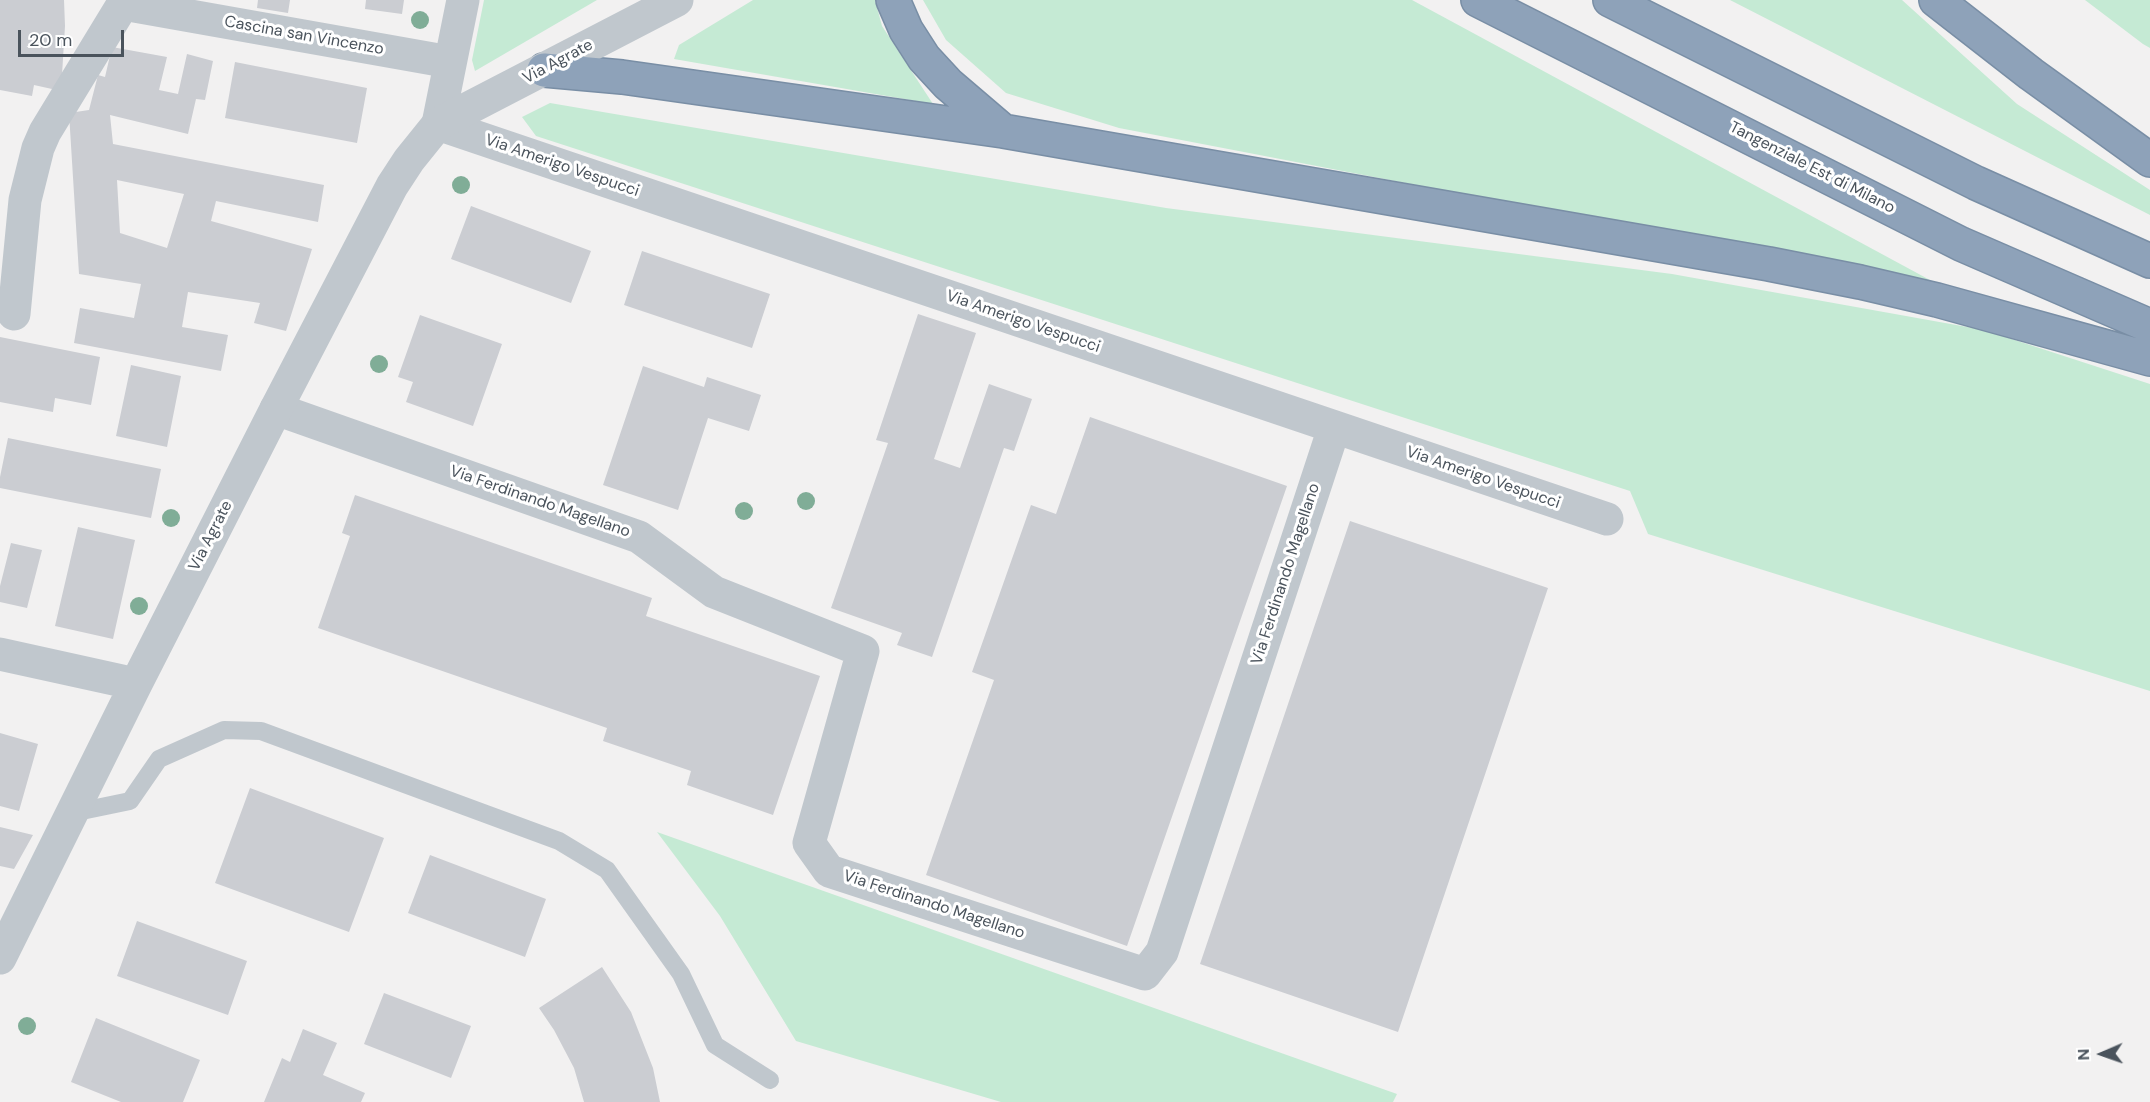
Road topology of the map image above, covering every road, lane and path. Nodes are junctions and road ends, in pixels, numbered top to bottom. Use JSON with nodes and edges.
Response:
{"nodes":[{"id":1,"x":463,"y":0,"type":"edge"},
{"id":2,"x":677,"y":0,"type":"edge"},
{"id":3,"x":892,"y":0,"type":"edge"},
{"id":4,"x":1478,"y":0,"type":"edge"},
{"id":5,"x":1610,"y":0,"type":"edge"},
{"id":6,"x":1936,"y":0,"type":"edge"},
{"id":7,"x":123,"y":2,"type":"edge"},
{"id":8,"x":450,"y":62,"type":"junction"},
{"id":9,"x":544,"y":70,"type":"junction"},
{"id":10,"x":438,"y":124,"type":"junction"},
{"id":11,"x":1003,"y":131,"type":"junction"},
{"id":12,"x":2150,"y":160,"type":"edge"},
{"id":13,"x":2150,"y":261,"type":"edge"},
{"id":14,"x":14,"y":314,"type":"dead end"},
{"id":15,"x":2150,"y":326,"type":"edge"},
{"id":16,"x":2150,"y":359,"type":"edge"},
{"id":17,"x":276,"y":409,"type":"junction"},
{"id":18,"x":1334,"y":428,"type":"junction"},
{"id":19,"x":1607,"y":519,"type":"dead end"},
{"id":20,"x":0,"y":654,"type":"edge"},
{"id":21,"x":136,"y":684,"type":"junction"},
{"id":22,"x":72,"y":813,"type":"junction"},
{"id":23,"x":0,"y":957,"type":"edge"},
{"id":24,"x":770,"y":1080,"type":"dead end"}],
"edges":[{"from":1,"to":8,"type":"street","name":"Via Agrate"},
{"from":2,"to":9,"type":"street","name":"Via Agrate"},
{"from":3,"to":11,"type":"highway"},
{"from":4,"to":15,"type":"highway","name":"Tangenziale Est di Milano"},
{"from":5,"to":13,"type":"highway"},
{"from":6,"to":12,"type":"highway"},
{"from":7,"to":8,"type":"street","name":"Cascina san Vincenzo"},
{"from":7,"to":14,"type":"street","name":"Cascina san Vincenzo"},
{"from":8,"to":10,"type":"street","name":"Via Agrate"},
{"from":9,"to":10,"type":"street","name":"Via Agrate"},
{"from":9,"to":11,"type":"highway"},
{"from":10,"to":17,"type":"street","name":"Via Agrate"},
{"from":10,"to":18,"type":"street","name":"Via Amerigo Vespucci"},
{"from":11,"to":16,"type":"highway"},
{"from":17,"to":18,"type":"street","name":"Via Ferdinando Magellano"},
{"from":17,"to":21,"type":"street","name":"Via Agrate"},
{"from":18,"to":19,"type":"street","name":"Via Amerigo Vespucci"},
{"from":20,"to":21,"type":"street"},
{"from":21,"to":22,"type":"street","name":"Via Agrate"},
{"from":22,"to":23,"type":"street","name":"Via Agrate"},
{"from":22,"to":24,"type":"lane"}]}
